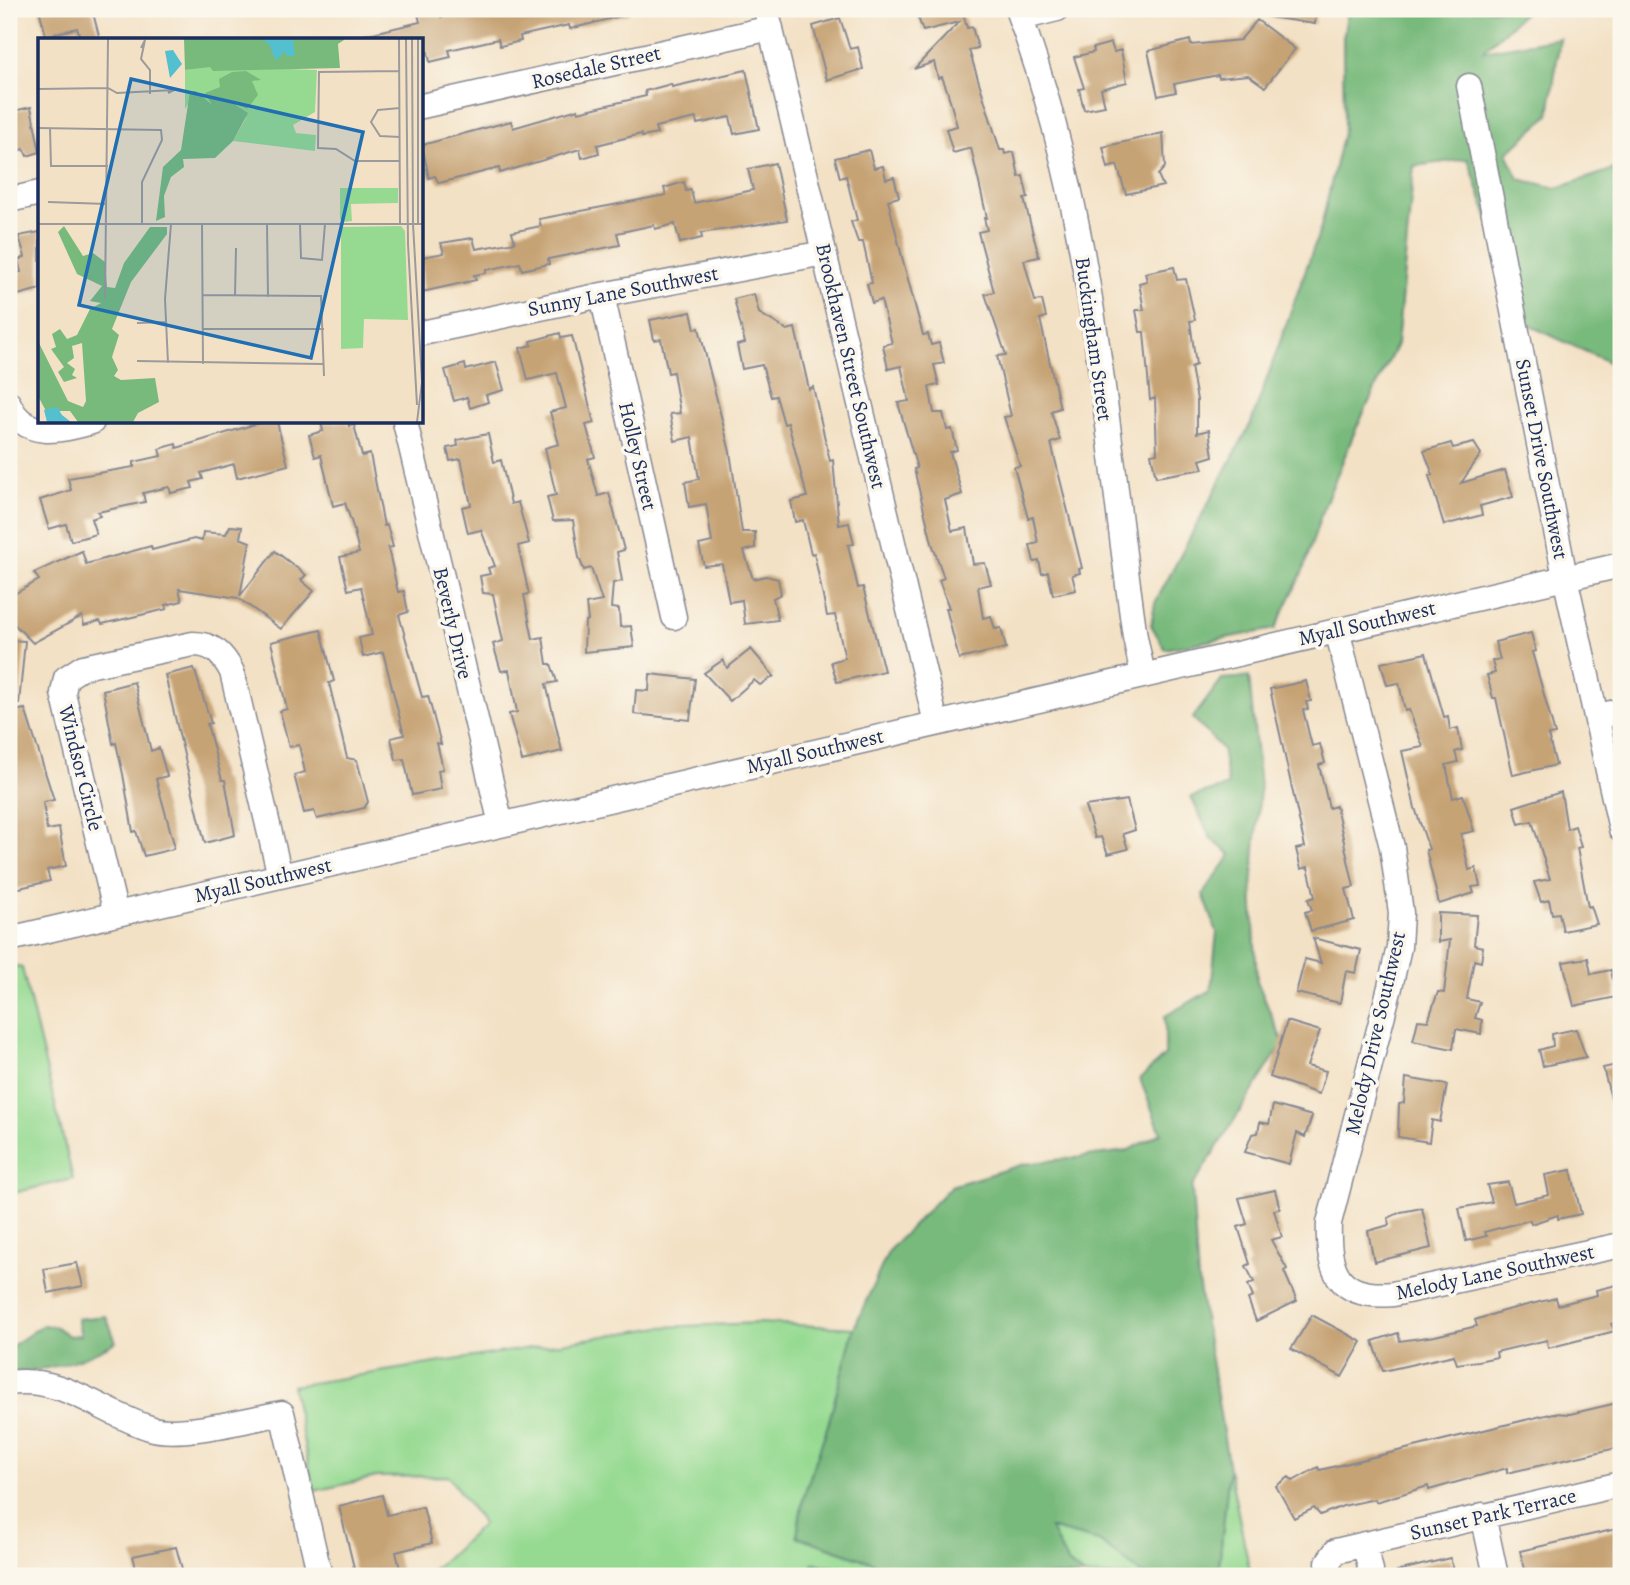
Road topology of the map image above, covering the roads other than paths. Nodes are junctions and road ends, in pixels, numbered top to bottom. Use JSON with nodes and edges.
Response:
{"nodes":[{"id":1,"x":1057,"y":9,"type":"edge"},
{"id":2,"x":1019,"y":13,"type":"edge"},
{"id":3,"x":768,"y":18,"type":"edge"},
{"id":4,"x":1469,"y":86,"type":"dead end"},
{"id":5,"x":424,"y":105,"type":"edge"},
{"id":6,"x":38,"y":193,"type":"edge"},
{"id":7,"x":9,"y":200,"type":"edge"},
{"id":8,"x":824,"y":253,"type":"junction"},
{"id":9,"x":602,"y":295,"type":"junction"},
{"id":10,"x":424,"y":333,"type":"edge"},
{"id":11,"x":9,"y":404,"type":"edge"},
{"id":12,"x":82,"y":424,"type":"edge"},
{"id":13,"x":405,"y":424,"type":"edge"},
{"id":14,"x":1621,"y":565,"type":"edge"},
{"id":15,"x":1565,"y":577,"type":"junction"},
{"id":16,"x":674,"y":617,"type":"dead end"},
{"id":17,"x":1337,"y":630,"type":"junction"},
{"id":18,"x":1143,"y":675,"type":"junction"},
{"id":19,"x":1621,"y":711,"type":"edge"},
{"id":20,"x":1596,"y":716,"type":"junction"},
{"id":21,"x":936,"y":723,"type":"junction"},
{"id":22,"x":501,"y":824,"type":"junction"},
{"id":23,"x":1621,"y":829,"type":"edge"},
{"id":24,"x":280,"y":876,"type":"junction"},
{"id":25,"x":116,"y":914,"type":"junction"},
{"id":26,"x":9,"y":939,"type":"edge"},
{"id":27,"x":1621,"y":1245,"type":"edge"},
{"id":28,"x":1335,"y":1273,"type":"joint"},
{"id":29,"x":20,"y":1383,"type":"edge"},
{"id":30,"x":1621,"y":1484,"type":"edge"},
{"id":31,"x":1483,"y":1516,"type":"junction"},
{"id":32,"x":1364,"y":1544,"type":"junction"},
{"id":33,"x":320,"y":1576,"type":"edge"},
{"id":34,"x":1330,"y":1576,"type":"edge"},
{"id":35,"x":1367,"y":1576,"type":"edge"},
{"id":36,"x":1496,"y":1576,"type":"edge"}],
"edges":[{"from":1,"to":2,"type":"street"},
{"from":2,"to":18,"type":"street","name":"Buckingham Street"},
{"from":3,"to":5,"type":"street","name":"Rosedale Street"},
{"from":3,"to":8,"type":"street","name":"Brookhaven Street Southwest"},
{"from":4,"to":15,"type":"street","name":"Sunset Drive Southwest"},
{"from":6,"to":7,"type":"street"},
{"from":8,"to":9,"type":"street","name":"Sunny Lane Southwest"},
{"from":8,"to":21,"type":"street","name":"Brookhaven Street Southwest"},
{"from":9,"to":10,"type":"street","name":"Sunny Lane Southwest"},
{"from":9,"to":16,"type":"street","name":"Holley Street"},
{"from":11,"to":12,"type":"street"},
{"from":13,"to":22,"type":"street","name":"Beverly Drive"},
{"from":14,"to":15,"type":"street","name":"Myall Southwest"},
{"from":15,"to":17,"type":"street","name":"Myall Southwest"},
{"from":15,"to":20,"type":"street","name":"Sunset Drive Southwest"},
{"from":17,"to":18,"type":"street","name":"Myall Southwest"},
{"from":17,"to":28,"type":"street","name":"Melody Drive Southwest"},
{"from":18,"to":21,"type":"street","name":"Myall Southwest"},
{"from":19,"to":20,"type":"street"},
{"from":20,"to":23,"type":"street","name":"Sunset Drive Southwest"},
{"from":21,"to":22,"type":"street","name":"Myall Southwest"},
{"from":22,"to":24,"type":"street","name":"Myall Southwest"},
{"from":24,"to":25,"type":"street","name":"Myall Southwest"},
{"from":24,"to":25,"type":"street","name":"Windsor Circle"},
{"from":25,"to":26,"type":"street","name":"Myall Southwest"},
{"from":27,"to":28,"type":"street","name":"Melody Lane Southwest"},
{"from":29,"to":33,"type":"street"},
{"from":30,"to":31,"type":"street","name":"Sunset Park Terrace"},
{"from":31,"to":32,"type":"street","name":"Sunset Park Terrace"},
{"from":31,"to":36,"type":"street"},
{"from":32,"to":34,"type":"street","name":"Sunset Park Terrace"},
{"from":32,"to":35,"type":"street"}]}
